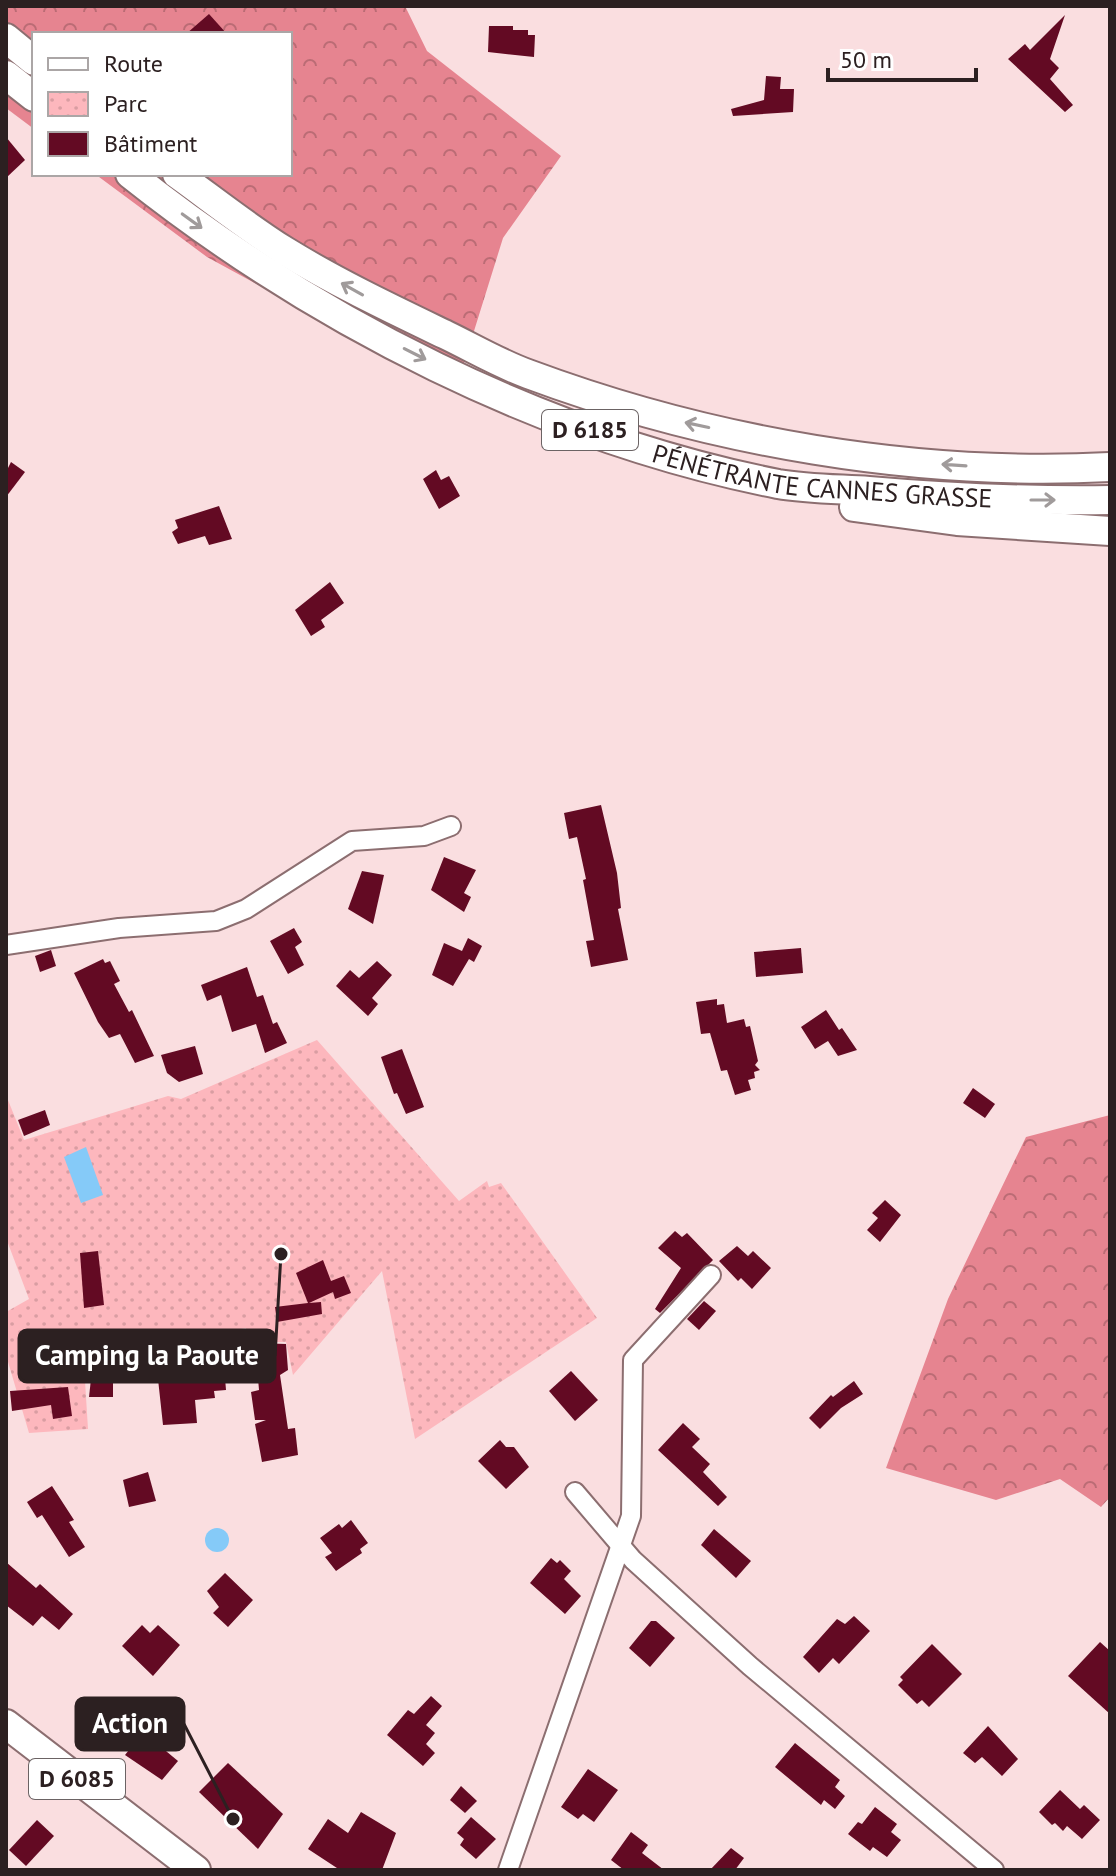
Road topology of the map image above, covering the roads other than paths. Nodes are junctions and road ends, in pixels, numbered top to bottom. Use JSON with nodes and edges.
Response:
{"nodes":[{"id":1,"x":6,"y":38,"type":"edge"},
{"id":2,"x":32,"y":59,"type":"edge"},
{"id":3,"x":6,"y":75,"type":"edge"},
{"id":4,"x":32,"y":95,"type":"edge"},
{"id":5,"x":133,"y":176,"type":"edge"},
{"id":6,"x":180,"y":176,"type":"edge"},
{"id":7,"x":1110,"y":467,"type":"edge"},
{"id":8,"x":780,"y":484,"type":"junction"},
{"id":9,"x":1110,"y":500,"type":"edge"},
{"id":10,"x":1110,"y":531,"type":"edge"},
{"id":11,"x":451,"y":826,"type":"dead end"},
{"id":12,"x":6,"y":945,"type":"edge"},
{"id":13,"x":711,"y":1275,"type":"dead end"},
{"id":14,"x":575,"y":1492,"type":"dead end"},
{"id":15,"x":622,"y":1545,"type":"junction"},
{"id":16,"x":6,"y":1724,"type":"edge"},
{"id":17,"x":196,"y":1870,"type":"edge"},
{"id":18,"x":508,"y":1870,"type":"edge"},
{"id":19,"x":994,"y":1870,"type":"edge"}],
"edges":[{"from":1,"to":2,"type":"main road"},
{"from":3,"to":4,"type":"main road"},
{"from":5,"to":8,"type":"main road","name":"PÉNÉTRANTE CANNES GRASSE","number":"D 6185","one_way":true},
{"from":7,"to":6,"type":"main road","name":"PÉNÉTRANTE CANNES GRASSE","number":"D 6185","one_way":true},
{"from":8,"to":9,"type":"main road","name":"PÉNÉTRANTE CANNES GRASSE","number":"D 6185","one_way":true},
{"from":8,"to":10,"type":"main road"},
{"from":11,"to":12,"type":"street"},
{"from":13,"to":15,"type":"street"},
{"from":14,"to":15,"type":"street"},
{"from":15,"to":18,"type":"street"},
{"from":15,"to":19,"type":"street"},
{"from":16,"to":17,"type":"main road","number":"D 6085"}]}
